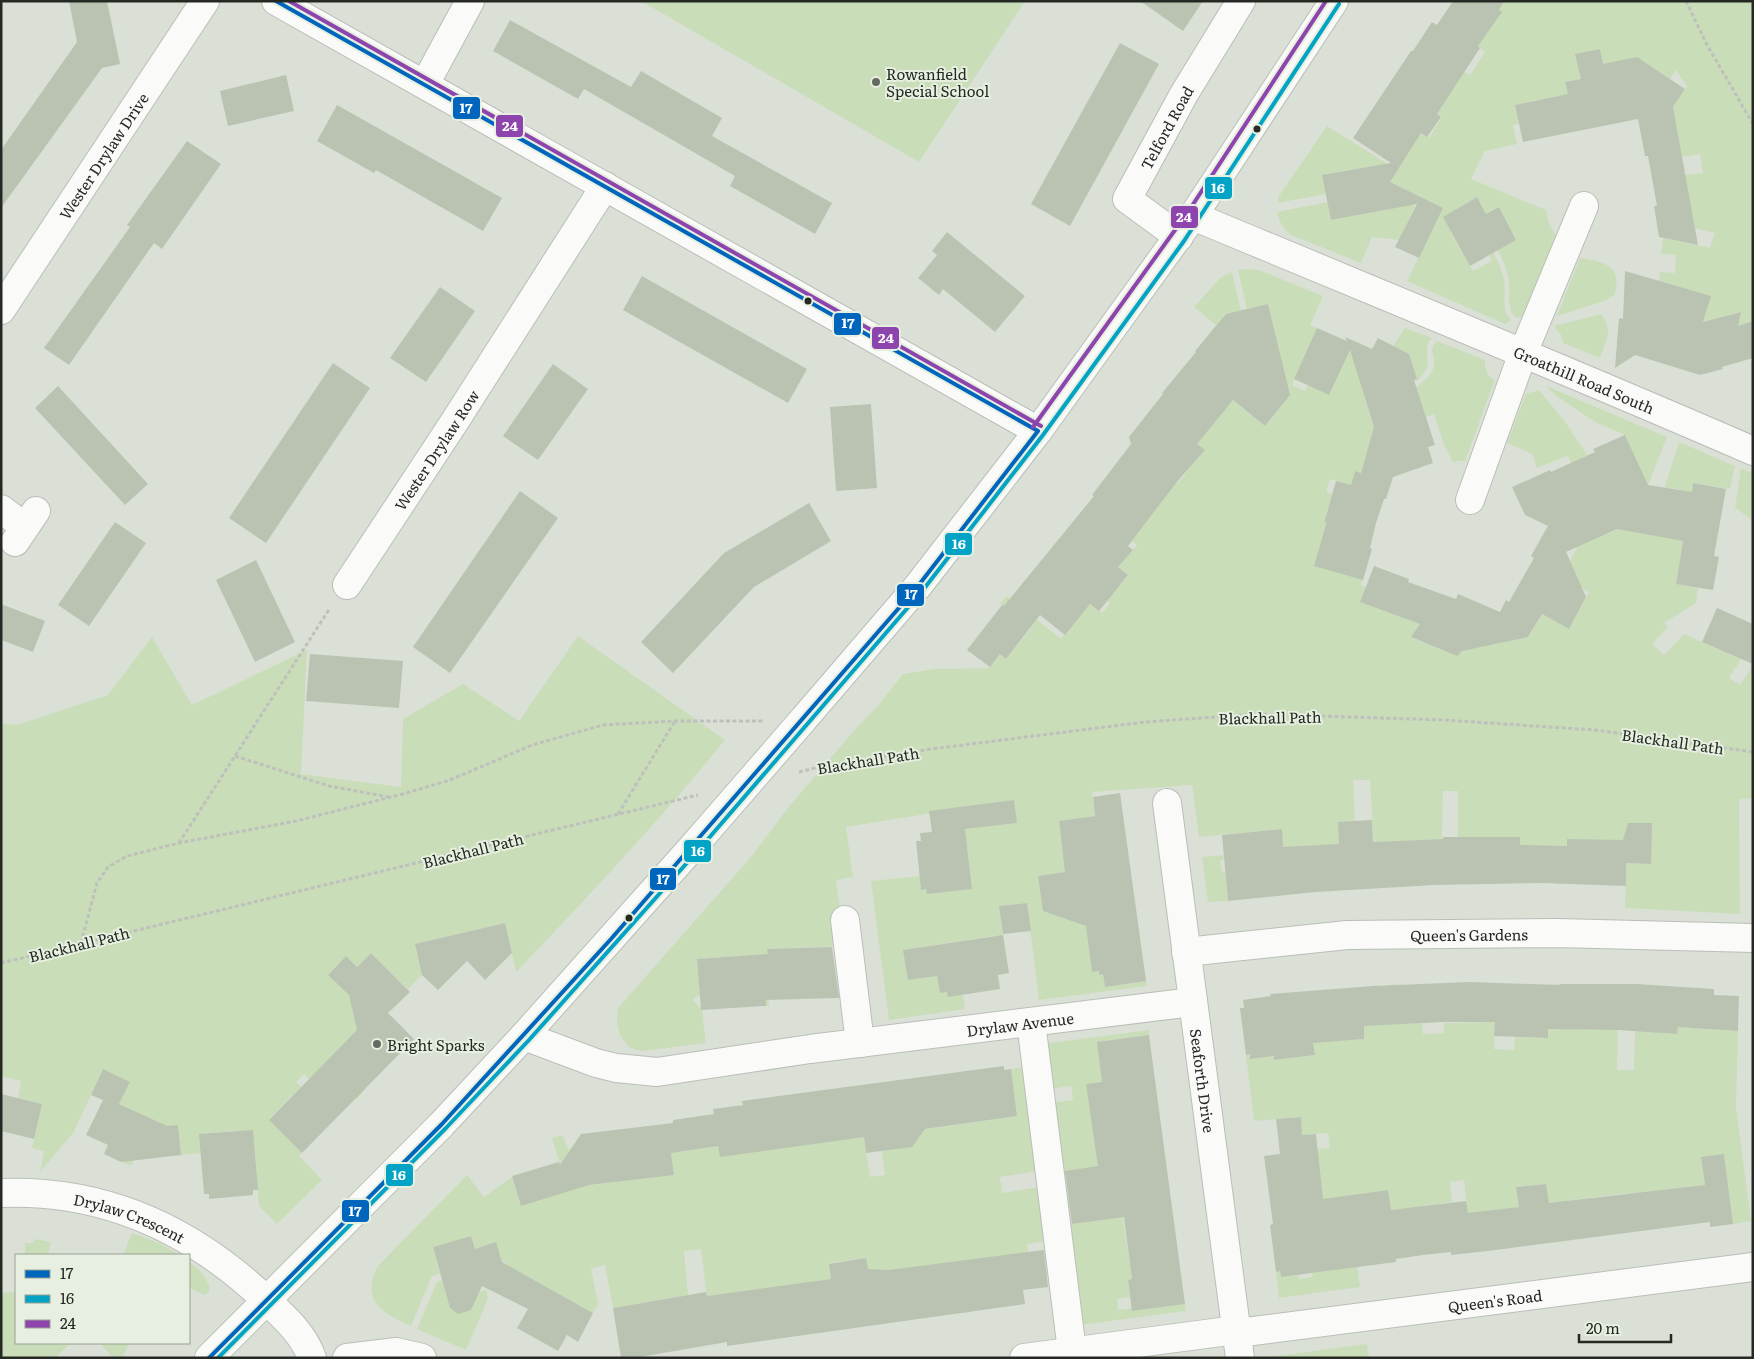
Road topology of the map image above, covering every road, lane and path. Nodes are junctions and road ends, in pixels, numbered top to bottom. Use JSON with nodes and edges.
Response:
{"nodes":[{"id":1,"x":205,"y":1,"type":"edge"},
{"id":2,"x":276,"y":1,"type":"edge"},
{"id":3,"x":470,"y":1,"type":"edge"},
{"id":4,"x":1241,"y":1,"type":"edge"},
{"id":5,"x":1334,"y":1,"type":"edge"},
{"id":6,"x":1686,"y":1,"type":"edge"},
{"id":7,"x":425,"y":84,"type":"junction"},
{"id":8,"x":1753,"y":124,"type":"edge"},
{"id":9,"x":605,"y":186,"type":"junction"},
{"id":10,"x":1584,"y":206,"type":"dead end"},
{"id":11,"x":1186,"y":227,"type":"junction"},
{"id":12,"x":1,"y":310,"type":"edge"},
{"id":13,"x":1523,"y":353,"type":"junction"},
{"id":14,"x":1038,"y":431,"type":"junction"},
{"id":15,"x":1753,"y":450,"type":"edge"},
{"id":16,"x":1470,"y":500,"type":"dead end"},
{"id":17,"x":1,"y":509,"type":"edge"},
{"id":18,"x":26,"y":527,"type":"dead end"},
{"id":19,"x":346,"y":585,"type":"joint"},
{"id":20,"x":675,"y":721,"type":"junction"},
{"id":21,"x":802,"y":721,"type":"junction"},
{"id":22,"x":1753,"y":752,"type":"edge"},
{"id":23,"x":235,"y":756,"type":"junction"},
{"id":24,"x":795,"y":772,"type":"dead end"},
{"id":25,"x":703,"y":794,"type":"dead end"},
{"id":26,"x":391,"y":797,"type":"junction"},
{"id":27,"x":1167,"y":803,"type":"dead end"},
{"id":28,"x":618,"y":815,"type":"junction"},
{"id":29,"x":179,"y":843,"type":"junction"},
{"id":30,"x":845,"y":920,"type":"dead end"},
{"id":31,"x":1753,"y":938,"type":"edge"},
{"id":32,"x":81,"y":943,"type":"junction"},
{"id":33,"x":1186,"y":952,"type":"junction"},
{"id":34,"x":1,"y":963,"type":"edge"},
{"id":35,"x":1193,"y":1002,"type":"junction"},
{"id":36,"x":1031,"y":1022,"type":"junction"},
{"id":37,"x":524,"y":1036,"type":"junction"},
{"id":38,"x":860,"y":1043,"type":"junction"},
{"id":39,"x":1,"y":1193,"type":"edge"},
{"id":40,"x":1753,"y":1267,"type":"edge"},
{"id":41,"x":266,"y":1300,"type":"junction"},
{"id":42,"x":1237,"y":1340,"type":"edge"},
{"id":43,"x":1072,"y":1351,"type":"junction"},
{"id":44,"x":209,"y":1358,"type":"edge"},
{"id":45,"x":312,"y":1358,"type":"edge"},
{"id":46,"x":347,"y":1358,"type":"edge"},
{"id":47,"x":422,"y":1358,"type":"edge"},
{"id":48,"x":1024,"y":1358,"type":"edge"}],
"edges":[{"from":1,"to":12,"type":"street","name":"Wester Drylaw Drive"},
{"from":2,"to":7,"type":"street"},
{"from":3,"to":7,"type":"street"},
{"from":4,"to":11,"type":"street","name":"Telford Road"},
{"from":5,"to":11,"type":"street"},
{"from":6,"to":8,"type":"path"},
{"from":7,"to":9,"type":"street"},
{"from":9,"to":14,"type":"street"},
{"from":9,"to":19,"type":"street","name":"Wester Drylaw Row"},
{"from":10,"to":13,"type":"street"},
{"from":11,"to":13,"type":"street","name":"Groathill Road South"},
{"from":11,"to":14,"type":"street"},
{"from":13,"to":15,"type":"street","name":"Groathill Road South"},
{"from":13,"to":16,"type":"street"},
{"from":14,"to":21,"type":"street"},
{"from":17,"to":18,"type":"street"},
{"from":19,"to":23,"type":"path"},
{"from":20,"to":21,"type":"path"},
{"from":20,"to":26,"type":"path"},
{"from":20,"to":28,"type":"path"},
{"from":21,"to":37,"type":"street","bridge":true},
{"from":22,"to":24,"type":"path","name":"Blackhall Path"},
{"from":23,"to":26,"type":"path"},
{"from":23,"to":29,"type":"path"},
{"from":25,"to":28,"type":"path","name":"Blackhall Path"},
{"from":26,"to":29,"type":"path"},
{"from":27,"to":33,"type":"street","name":"Seaforth Drive"},
{"from":28,"to":32,"type":"path","name":"Blackhall Path"},
{"from":29,"to":32,"type":"path"},
{"from":30,"to":38,"type":"street"},
{"from":31,"to":33,"type":"street","name":"Queen's Gardens"},
{"from":32,"to":34,"type":"path","name":"Blackhall Path"},
{"from":33,"to":35,"type":"street","name":"Seaforth Drive"},
{"from":35,"to":36,"type":"street","name":"Drylaw Avenue"},
{"from":35,"to":42,"type":"street","name":"Seaforth Drive"},
{"from":36,"to":38,"type":"street","name":"Drylaw Avenue"},
{"from":36,"to":43,"type":"street"},
{"from":37,"to":38,"type":"street","name":"Drylaw Avenue"},
{"from":37,"to":41,"type":"street"},
{"from":39,"to":41,"type":"street","name":"Drylaw Crescent"},
{"from":40,"to":42,"type":"street","name":"Queen's Road"},
{"from":41,"to":44,"type":"street"},
{"from":41,"to":45,"type":"street","name":"Drylaw Crescent"},
{"from":42,"to":43,"type":"street","name":"Queen's Road"},
{"from":43,"to":48,"type":"street","name":"Queen's Road"},
{"from":46,"to":47,"type":"street"}]}
